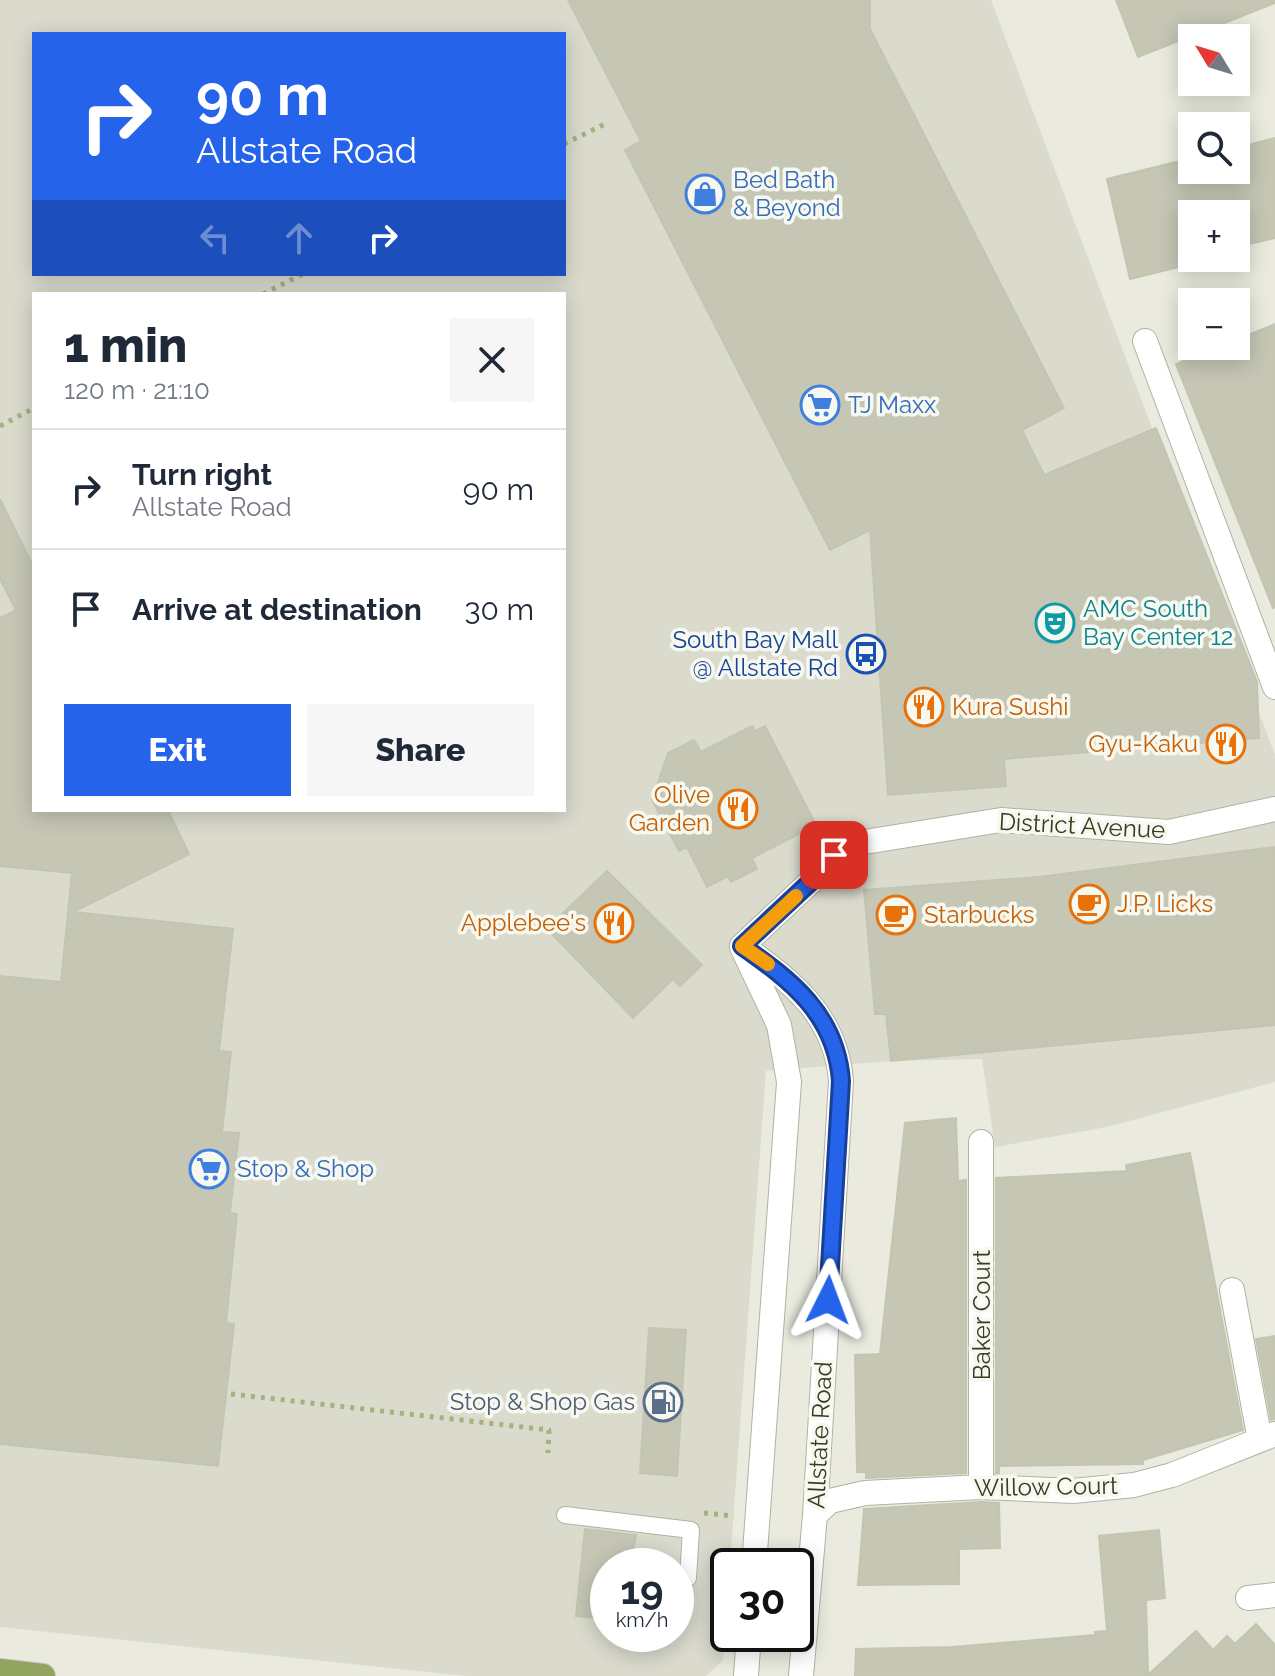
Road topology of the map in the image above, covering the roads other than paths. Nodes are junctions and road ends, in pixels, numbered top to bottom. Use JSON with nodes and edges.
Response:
{"nodes":[{"id":1,"x":1145,"y":341,"type":"dead end"},
{"id":2,"x":1275,"y":687,"type":"edge"},
{"id":3,"x":1275,"y":809,"type":"edge"},
{"id":4,"x":742,"y":946,"type":"junction"},
{"id":5,"x":981,"y":1142,"type":"dead end"},
{"id":6,"x":1232,"y":1290,"type":"dead end"},
{"id":7,"x":1267,"y":1437,"type":"edge"},
{"id":8,"x":981,"y":1487,"type":"junction"},
{"id":9,"x":565,"y":1515,"type":"dead end"},
{"id":10,"x":815,"y":1515,"type":"junction"},
{"id":11,"x":690,"y":1548,"type":"edge"},
{"id":12,"x":755,"y":1548,"type":"edge"},
{"id":13,"x":1275,"y":1595,"type":"edge"},
{"id":14,"x":1248,"y":1598,"type":"dead end"},
{"id":15,"x":748,"y":1652,"type":"edge"},
{"id":16,"x":0,"y":1671,"type":"edge"},
{"id":17,"x":43,"y":1676,"type":"edge"},
{"id":18,"x":746,"y":1676,"type":"edge"},
{"id":19,"x":801,"y":1676,"type":"edge"}],
"edges":[{"from":1,"to":2,"type":"street"},
{"from":3,"to":4,"type":"street","name":"District Avenue"},
{"from":4,"to":10,"type":"street","name":"Allstate Road"},
{"from":4,"to":12,"type":"street"},
{"from":5,"to":8,"type":"street","name":"Baker Court"},
{"from":6,"to":7,"type":"street"},
{"from":7,"to":8,"type":"street","name":"Willow Court"},
{"from":8,"to":10,"type":"street","name":"Willow Court"},
{"from":9,"to":11,"type":"lane"},
{"from":10,"to":19,"type":"street","name":"Allstate Road"},
{"from":13,"to":14,"type":"street"},
{"from":15,"to":18,"type":"street"},
{"from":16,"to":17,"type":"main road"}]}
